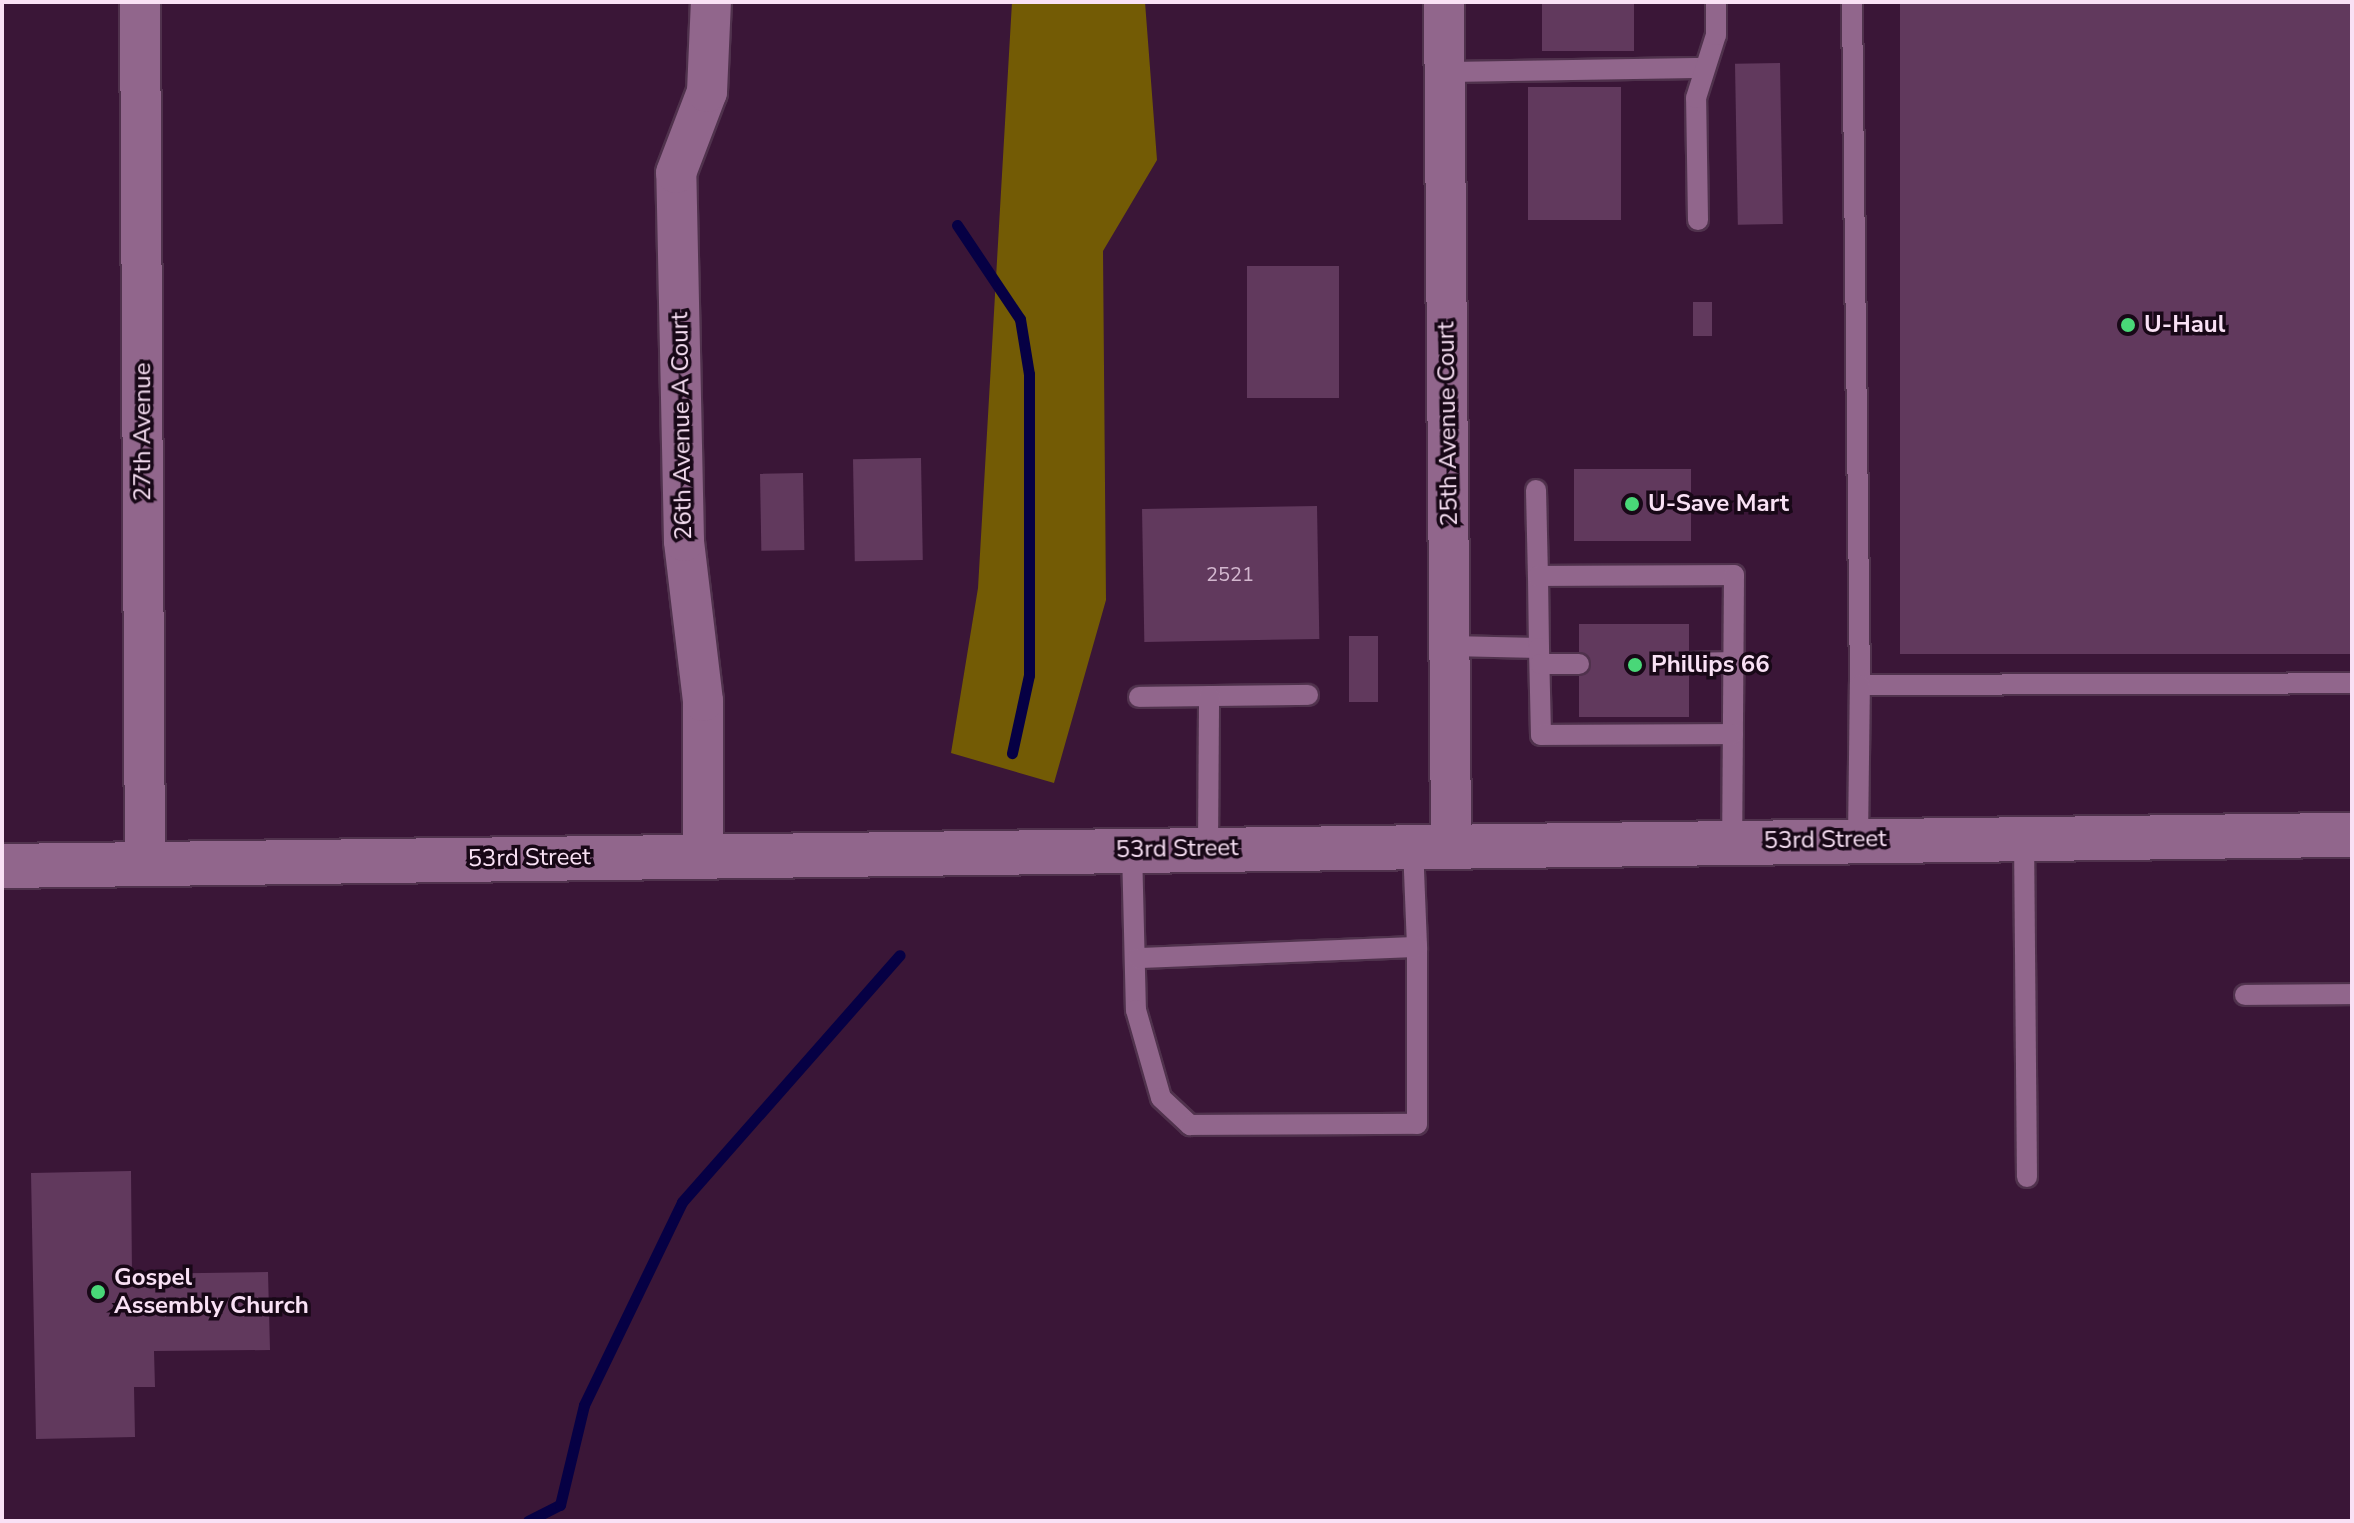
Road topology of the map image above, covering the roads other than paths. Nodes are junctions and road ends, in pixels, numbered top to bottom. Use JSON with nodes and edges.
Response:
{"nodes":[{"id":1,"x":140,"y":2,"type":"edge"},
{"id":2,"x":711,"y":2,"type":"edge"},
{"id":3,"x":1444,"y":2,"type":"edge"},
{"id":4,"x":1716,"y":2,"type":"edge"},
{"id":5,"x":1852,"y":2,"type":"edge"},
{"id":6,"x":1701,"y":68,"type":"junction"},
{"id":7,"x":1444,"y":72,"type":"junction"},
{"id":8,"x":1698,"y":220,"type":"dead end"},
{"id":9,"x":1536,"y":490,"type":"dead end"},
{"id":10,"x":1538,"y":576,"type":"junction"},
{"id":11,"x":1450,"y":646,"type":"junction"},
{"id":12,"x":1540,"y":656,"type":"junction"},
{"id":13,"x":1733,"y":662,"type":"junction"},
{"id":14,"x":1689,"y":663,"type":"dead end"},
{"id":15,"x":1579,"y":664,"type":"dead end"},
{"id":16,"x":2352,"y":683,"type":"edge"},
{"id":17,"x":1860,"y":685,"type":"junction"},
{"id":18,"x":1308,"y":695,"type":"dead end"},
{"id":19,"x":1209,"y":696,"type":"junction"},
{"id":20,"x":1139,"y":697,"type":"dead end"},
{"id":21,"x":1733,"y":734,"type":"junction"},
{"id":22,"x":2352,"y":835,"type":"edge"},
{"id":23,"x":2024,"y":836,"type":"junction"},
{"id":24,"x":1858,"y":840,"type":"junction"},
{"id":25,"x":1732,"y":842,"type":"junction"},
{"id":26,"x":1432,"y":846,"type":"junction"},
{"id":27,"x":1132,"y":849,"type":"junction"},
{"id":28,"x":1208,"y":849,"type":"junction"},
{"id":29,"x":703,"y":855,"type":"junction"},
{"id":30,"x":145,"y":862,"type":"junction"},
{"id":31,"x":2,"y":866,"type":"edge"},
{"id":32,"x":1417,"y":947,"type":"junction"},
{"id":33,"x":1138,"y":958,"type":"junction"},
{"id":34,"x":2352,"y":994,"type":"edge"},
{"id":35,"x":2245,"y":995,"type":"dead end"},
{"id":36,"x":2027,"y":1177,"type":"dead end"}],
"edges":[{"from":1,"to":30,"type":"street","name":"27th Avenue"},
{"from":2,"to":29,"type":"street","name":"26th Avenue A Court"},
{"from":3,"to":7,"type":"street","name":"25th Avenue Court"},
{"from":4,"to":6,"type":"lane"},
{"from":5,"to":17,"type":"lane"},
{"from":6,"to":7,"type":"lane"},
{"from":6,"to":8,"type":"lane"},
{"from":7,"to":11,"type":"street","name":"25th Avenue Court"},
{"from":9,"to":10,"type":"lane"},
{"from":10,"to":12,"type":"lane"},
{"from":10,"to":13,"type":"lane"},
{"from":11,"to":12,"type":"lane"},
{"from":11,"to":26,"type":"street","name":"25th Avenue Court"},
{"from":12,"to":15,"type":"lane"},
{"from":12,"to":21,"type":"lane"},
{"from":13,"to":14,"type":"lane"},
{"from":13,"to":21,"type":"lane"},
{"from":16,"to":17,"type":"lane"},
{"from":17,"to":24,"type":"lane"},
{"from":18,"to":19,"type":"lane"},
{"from":19,"to":20,"type":"lane"},
{"from":19,"to":28,"type":"lane"},
{"from":21,"to":25,"type":"lane"},
{"from":22,"to":23,"type":"street","name":"53rd Street"},
{"from":23,"to":24,"type":"street","name":"53rd Street"},
{"from":23,"to":36,"type":"lane"},
{"from":24,"to":25,"type":"street","name":"53rd Street"},
{"from":25,"to":26,"type":"street","name":"53rd Street"},
{"from":26,"to":28,"type":"street","name":"53rd Street"},
{"from":26,"to":32,"type":"lane"},
{"from":27,"to":28,"type":"street","name":"53rd Street"},
{"from":27,"to":29,"type":"street","name":"53rd Street"},
{"from":27,"to":33,"type":"lane"},
{"from":29,"to":30,"type":"street","name":"53rd Street"},
{"from":30,"to":31,"type":"street","name":"53rd Street"},
{"from":32,"to":33,"type":"lane"},
{"from":32,"to":33,"type":"lane"},
{"from":34,"to":35,"type":"lane"}]}
